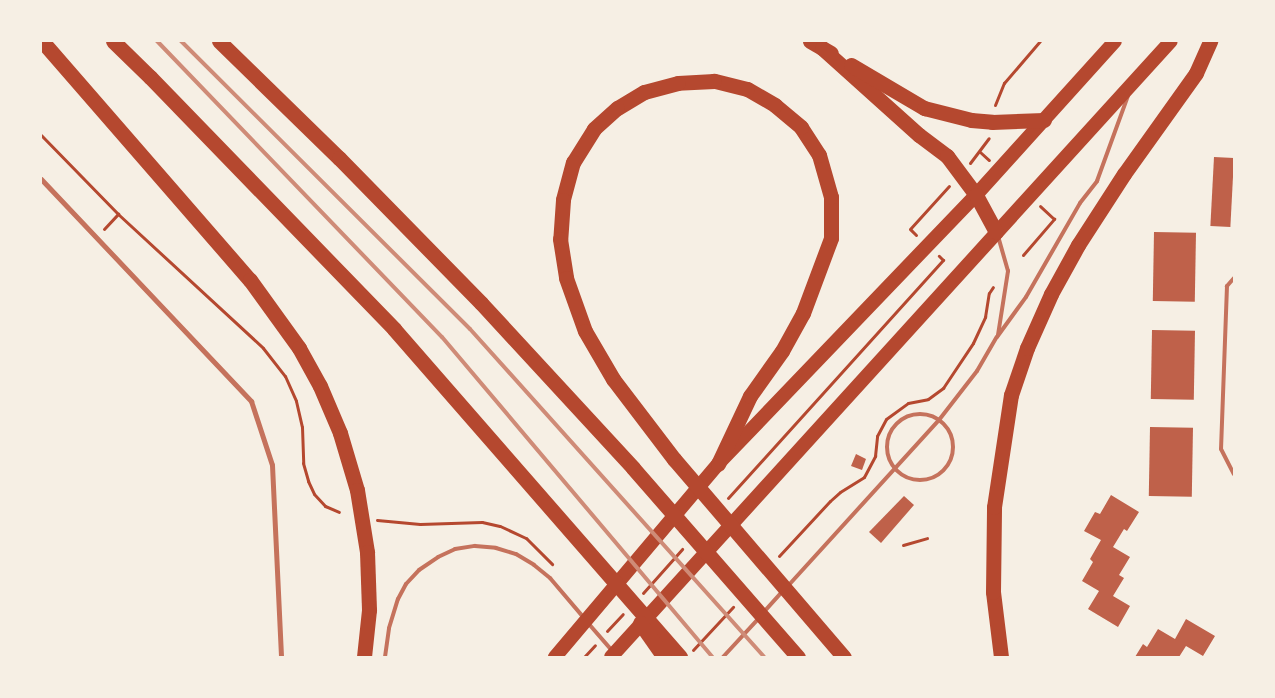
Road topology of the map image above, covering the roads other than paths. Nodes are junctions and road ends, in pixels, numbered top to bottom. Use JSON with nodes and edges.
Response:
{"nodes":[{"id":1,"x":42,"y":41,"type":"edge"},
{"id":2,"x":113,"y":41,"type":"edge"},
{"id":3,"x":219,"y":41,"type":"edge"},
{"id":4,"x":1170,"y":41,"type":"edge"},
{"id":5,"x":1210,"y":41,"type":"edge"},
{"id":6,"x":816,"y":45,"type":"edge"},
{"id":7,"x":1109,"y":45,"type":"edge"},
{"id":8,"x":1134,"y":80,"type":"junction"},
{"id":9,"x":1044,"y":120,"type":"junction"},
{"id":10,"x":41,"y":178,"type":"edge"},
{"id":11,"x":976,"y":195,"type":"junction"},
{"id":12,"x":996,"y":232,"type":"junction"},
{"id":13,"x":1234,"y":278,"type":"edge"},
{"id":14,"x":997,"y":337,"type":"junction"},
{"id":15,"x":939,"y":420,"type":"junction"},
{"id":16,"x":718,"y":464,"type":"junction"},
{"id":17,"x":895,"y":469,"type":"junction"},
{"id":18,"x":1234,"y":474,"type":"edge"},
{"id":19,"x":584,"y":545,"type":"junction"},
{"id":20,"x":281,"y":657,"type":"edge"},
{"id":21,"x":364,"y":657,"type":"edge"},
{"id":22,"x":385,"y":657,"type":"edge"},
{"id":23,"x":555,"y":657,"type":"edge"},
{"id":24,"x":611,"y":657,"type":"edge"},
{"id":25,"x":617,"y":657,"type":"edge"},
{"id":26,"x":664,"y":657,"type":"edge"},
{"id":27,"x":680,"y":657,"type":"edge"},
{"id":28,"x":723,"y":657,"type":"edge"},
{"id":29,"x":798,"y":657,"type":"edge"},
{"id":30,"x":844,"y":657,"type":"edge"},
{"id":31,"x":1001,"y":657,"type":"edge"}],
"edges":[{"from":1,"to":21,"type":"highway"},
{"from":2,"to":19,"type":"highway"},
{"from":3,"to":29,"type":"highway"},
{"from":4,"to":8,"type":"highway"},
{"from":5,"to":31,"type":"highway"},
{"from":6,"to":9,"type":"highway"},
{"from":6,"to":11,"type":"highway"},
{"from":7,"to":9,"type":"highway"},
{"from":8,"to":12,"type":"highway"},
{"from":8,"to":14,"type":"lane"},
{"from":9,"to":11,"type":"highway"},
{"from":10,"to":20,"type":"street"},
{"from":11,"to":12,"type":"highway"},
{"from":11,"to":16,"type":"highway"},
{"from":12,"to":14,"type":"lane"},
{"from":12,"to":24,"type":"highway"},
{"from":13,"to":18,"type":"lane"},
{"from":14,"to":15,"type":"lane"},
{"from":15,"to":17,"type":"lane"},
{"from":15,"to":17,"type":"lane"},
{"from":15,"to":17,"type":"lane"},
{"from":16,"to":23,"type":"highway"},
{"from":16,"to":30,"type":"highway"},
{"from":17,"to":28,"type":"lane"},
{"from":19,"to":26,"type":"highway"},
{"from":19,"to":27,"type":"highway"},
{"from":22,"to":25,"type":"lane"}]}
